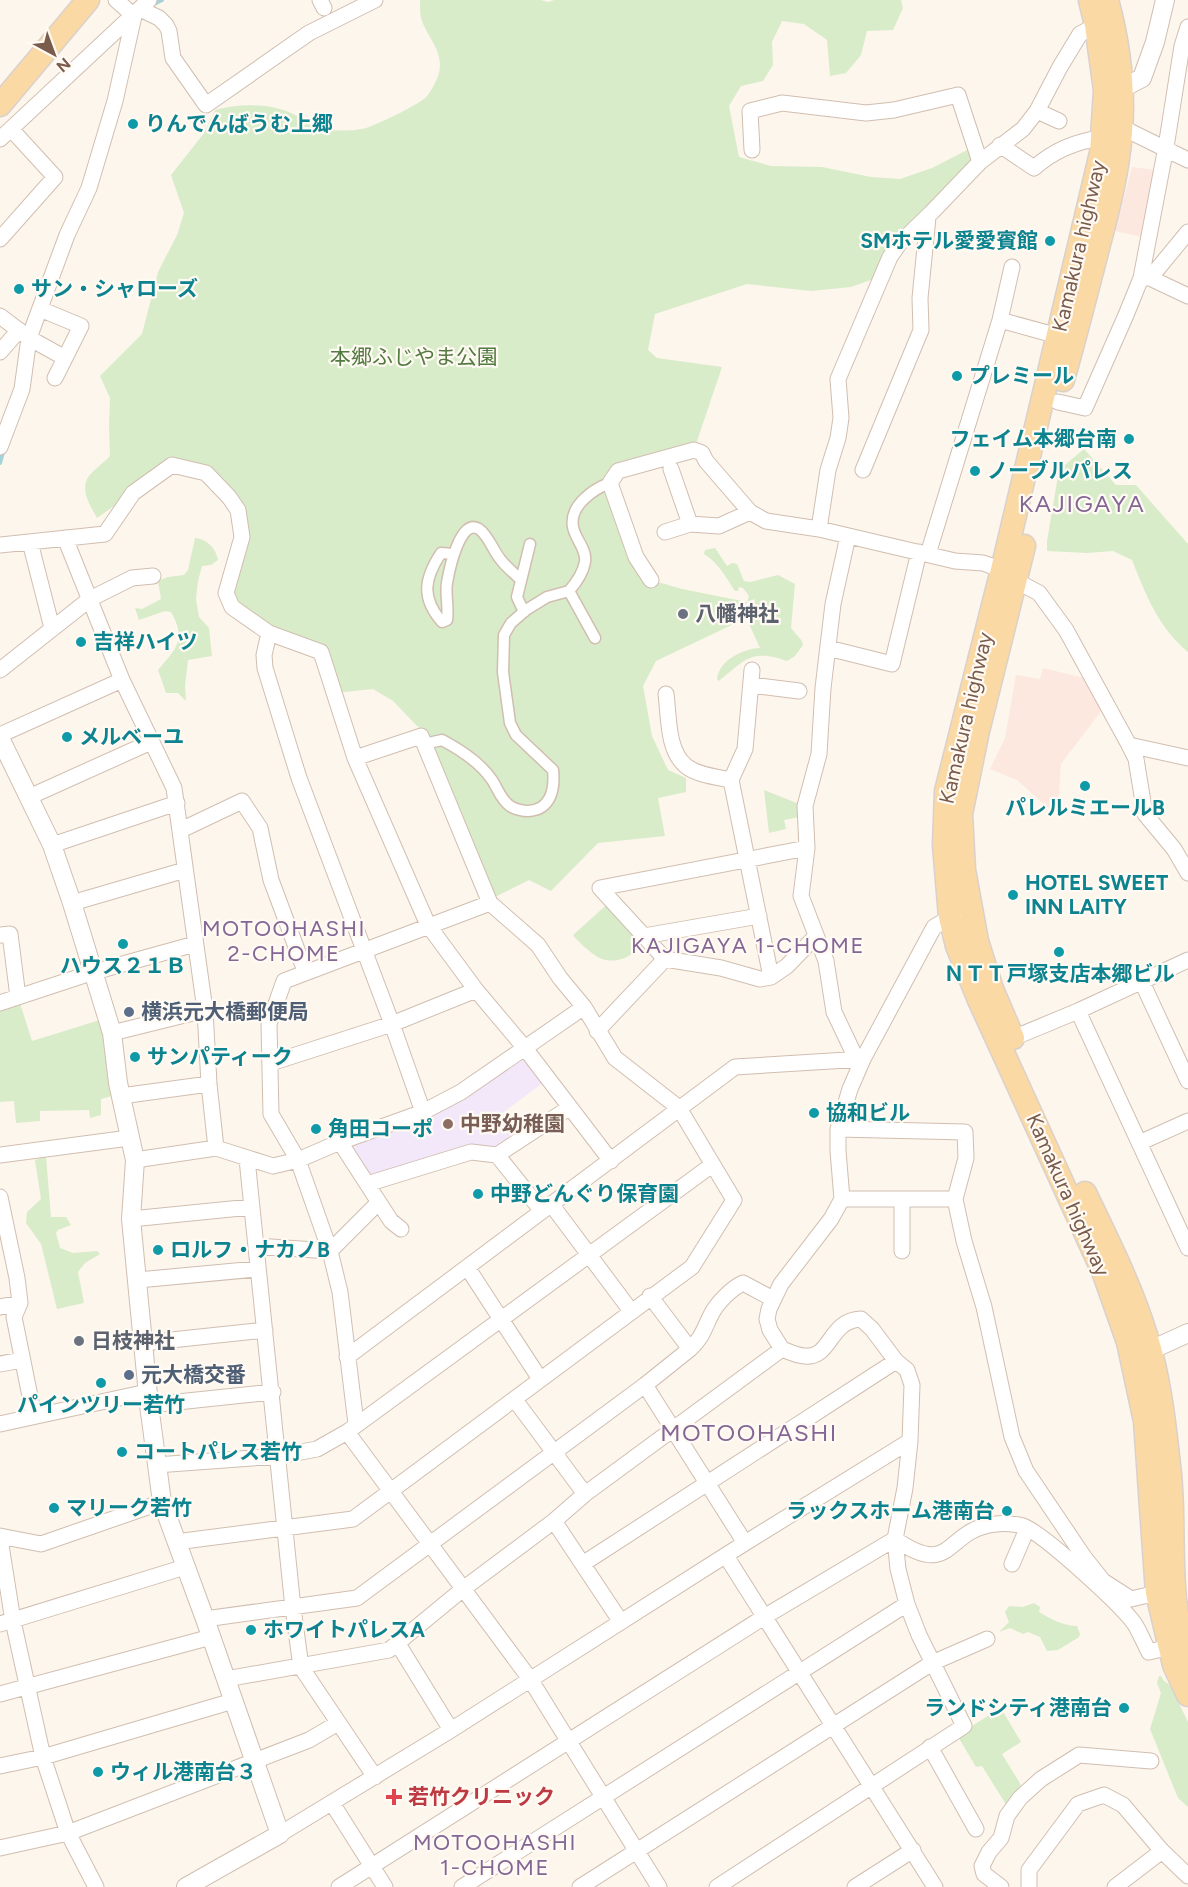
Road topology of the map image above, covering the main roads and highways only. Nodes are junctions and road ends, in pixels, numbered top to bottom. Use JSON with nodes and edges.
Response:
{"nodes":[{"id":1,"x":88,"y":0,"type":"edge"},
{"id":2,"x":1090,"y":0,"type":"edge"},
{"id":3,"x":1105,"y":14,"type":"edge"},
{"id":4,"x":0,"y":105,"type":"edge"},
{"id":5,"x":1111,"y":133,"type":"junction"},
{"id":6,"x":1009,"y":574,"type":"junction"},
{"id":7,"x":960,"y":912,"type":"junction"},
{"id":8,"x":1141,"y":1354,"type":"junction"},
{"id":9,"x":1178,"y":1653,"type":"edge"},
{"id":10,"x":1188,"y":1695,"type":"edge"}],
"edges":[{"from":1,"to":4,"type":"main road"},
{"from":2,"to":3,"type":"main road","name":"Kamakura highway"},
{"from":3,"to":5,"type":"main road","name":"Kamakura highway"},
{"from":5,"to":6,"type":"main road","name":"Kamakura highway"},
{"from":5,"to":6,"type":"main road","name":"Kamakura highway"},
{"from":6,"to":7,"type":"main road","name":"Kamakura highway"},
{"from":7,"to":8,"type":"main road","name":"Kamakura highway"},
{"from":7,"to":8,"type":"main road","name":"Kamakura highway"},
{"from":8,"to":9,"type":"main road","name":"Kamakura highway"},
{"from":8,"to":9,"type":"main road","name":"Kamakura highway"},
{"from":9,"to":10,"type":"main road","name":"Kamakura highway"}]}
